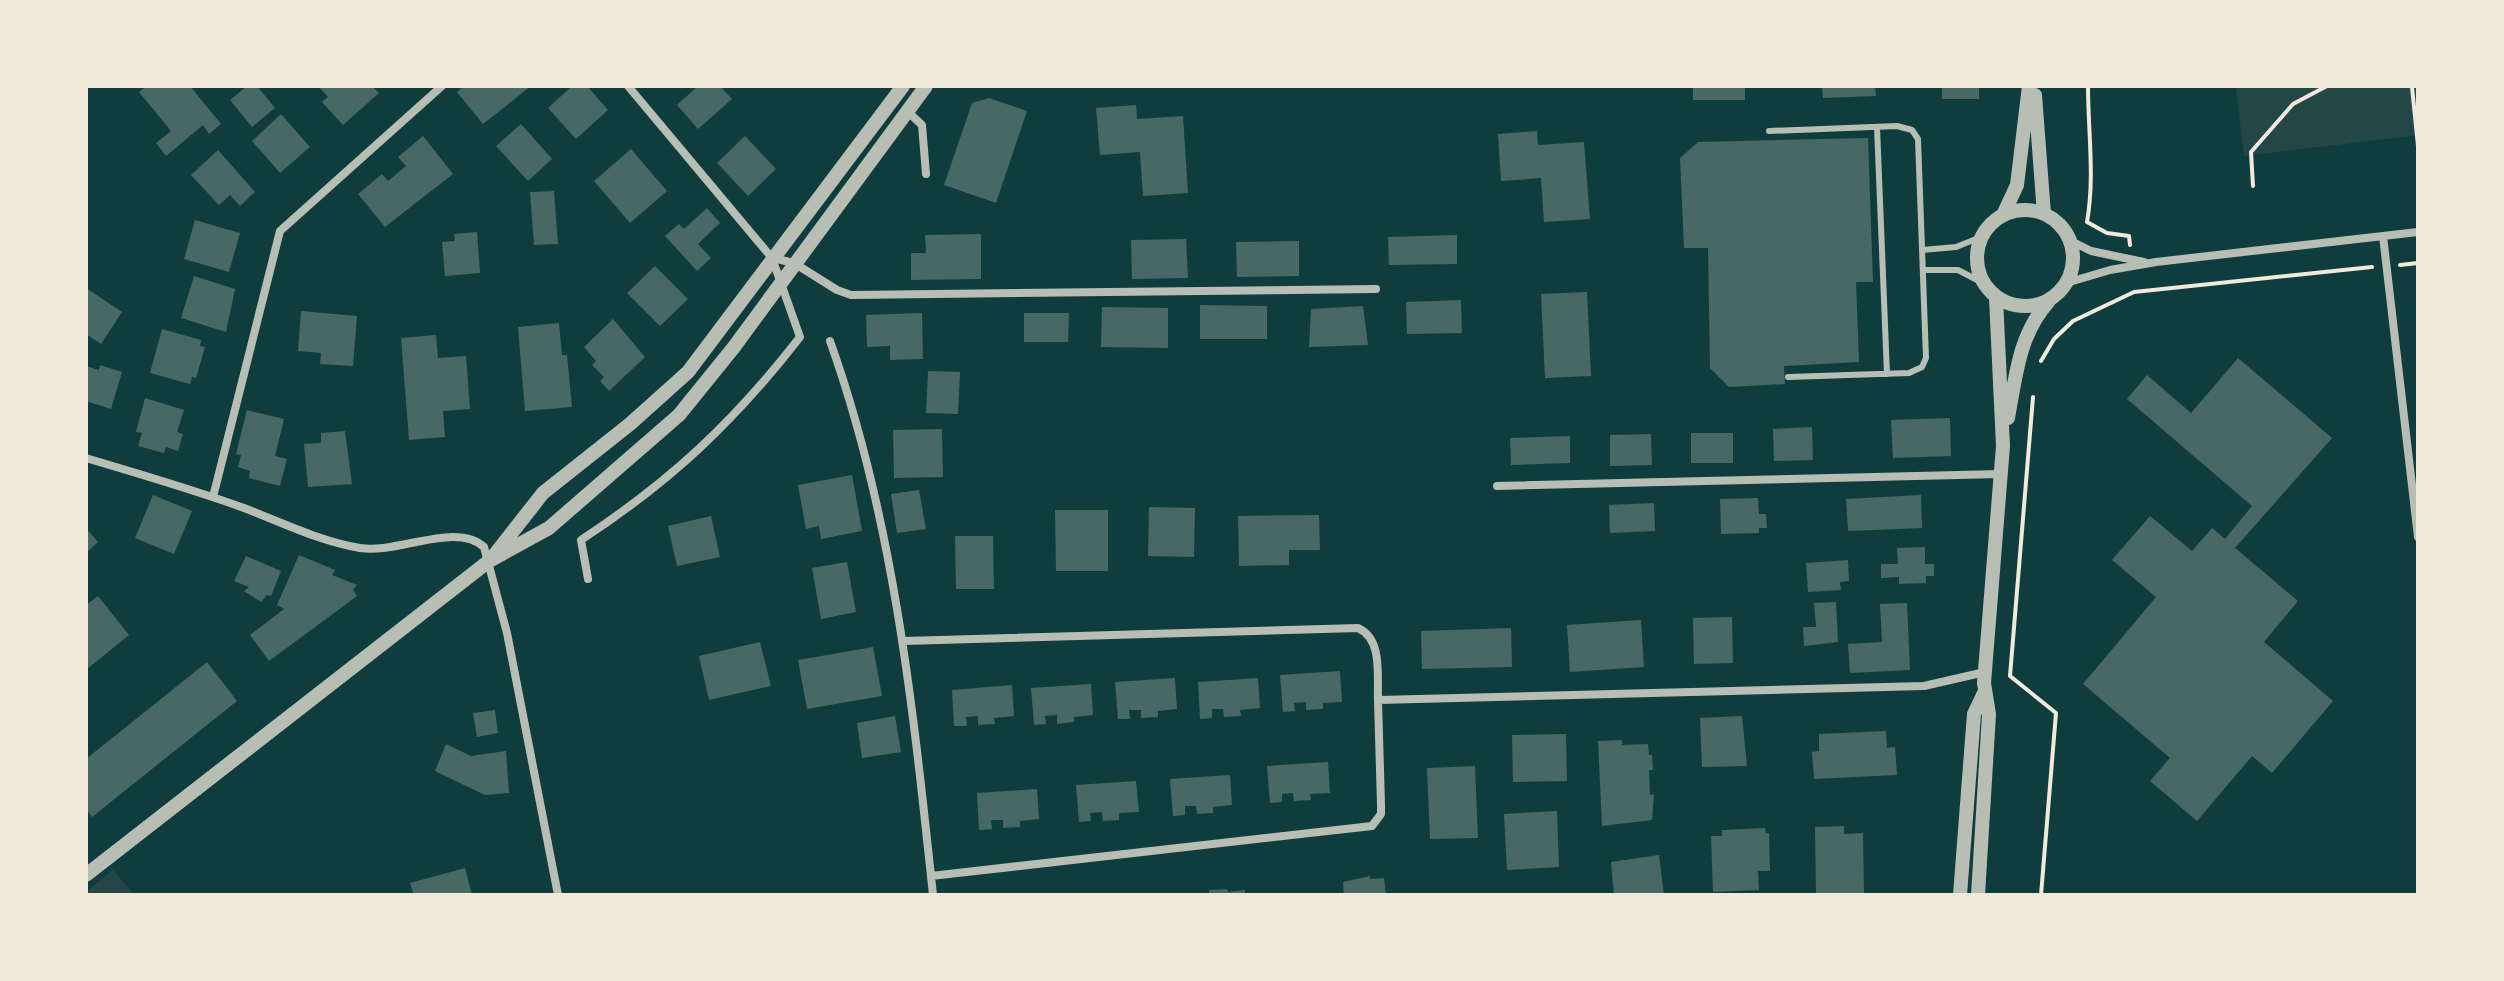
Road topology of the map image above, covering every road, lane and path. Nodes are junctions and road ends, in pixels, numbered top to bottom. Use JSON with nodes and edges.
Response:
{"nodes":[{"id":1,"x":442,"y":86,"type":"edge"},
{"id":2,"x":628,"y":86,"type":"edge"},
{"id":3,"x":903,"y":86,"type":"edge"},
{"id":4,"x":926,"y":86,"type":"edge"},
{"id":5,"x":2032,"y":86,"type":"edge"},
{"id":6,"x":2088,"y":86,"type":"edge"},
{"id":7,"x":2327,"y":86,"type":"edge"},
{"id":8,"x":2406,"y":86,"type":"edge"},
{"id":9,"x":2414,"y":86,"type":"edge"},
{"id":10,"x":906,"y":110,"type":"junction"},
{"id":11,"x":1877,"y":127,"type":"junction"},
{"id":12,"x":1769,"y":131,"type":"dead end"},
{"id":13,"x":2418,"y":146,"type":"edge"},
{"id":14,"x":926,"y":174,"type":"dead end"},
{"id":15,"x":2253,"y":186,"type":"dead end"},
{"id":16,"x":2004,"y":213,"type":"junction"},
{"id":17,"x":2044,"y":214,"type":"junction"},
{"id":18,"x":2418,"y":232,"type":"edge"},
{"id":19,"x":2383,"y":236,"type":"junction"},
{"id":20,"x":1981,"y":237,"type":"junction"},
{"id":21,"x":2069,"y":240,"type":"junction"},
{"id":22,"x":1922,"y":250,"type":"junction"},
{"id":23,"x":772,"y":258,"type":"junction"},
{"id":24,"x":794,"y":263,"type":"junction"},
{"id":25,"x":2132,"y":263,"type":"junction"},
{"id":26,"x":2418,"y":263,"type":"edge"},
{"id":27,"x":2387,"y":266,"type":"junction"},
{"id":28,"x":1923,"y":270,"type":"junction"},
{"id":29,"x":780,"y":283,"type":"junction"},
{"id":30,"x":1983,"y":283,"type":"junction"},
{"id":31,"x":2066,"y":283,"type":"junction"},
{"id":32,"x":1376,"y":289,"type":"dead end"},
{"id":33,"x":2134,"y":292,"type":"junction"},
{"id":34,"x":2053,"y":297,"type":"junction"},
{"id":35,"x":1996,"y":298,"type":"junction"},
{"id":36,"x":830,"y":341,"type":"dead end"},
{"id":37,"x":1887,"y":374,"type":"junction"},
{"id":38,"x":2037,"y":375,"type":"dead end"},
{"id":39,"x":1788,"y":377,"type":"dead end"},
{"id":40,"x":2034,"y":389,"type":"dead end"},
{"id":41,"x":2003,"y":446,"type":"junction"},
{"id":42,"x":86,"y":458,"type":"edge"},
{"id":43,"x":2001,"y":474,"type":"junction"},
{"id":44,"x":1497,"y":486,"type":"dead end"},
{"id":45,"x":213,"y":497,"type":"junction"},
{"id":46,"x":2418,"y":537,"type":"edge"},
{"id":47,"x":489,"y":561,"type":"junction"},
{"id":48,"x":588,"y":579,"type":"dead end"},
{"id":49,"x":904,"y":641,"type":"junction"},
{"id":50,"x":1985,"y":672,"type":"junction"},
{"id":51,"x":1984,"y":693,"type":"junction"},
{"id":52,"x":1378,"y":700,"type":"junction"},
{"id":53,"x":86,"y":875,"type":"edge"},
{"id":54,"x":931,"y":876,"type":"junction"},
{"id":55,"x":558,"y":895,"type":"edge"},
{"id":56,"x":933,"y":895,"type":"edge"},
{"id":57,"x":1960,"y":895,"type":"edge"},
{"id":58,"x":1978,"y":895,"type":"edge"},
{"id":59,"x":2041,"y":895,"type":"edge"}],
"edges":[{"from":1,"to":45,"type":"street"},
{"from":2,"to":23,"type":"street"},
{"from":3,"to":23,"type":"street"},
{"from":4,"to":10,"type":"street"},
{"from":5,"to":16,"type":"street"},
{"from":5,"to":17,"type":"street"},
{"from":6,"to":25,"type":"path"},
{"from":7,"to":15,"type":"path"},
{"from":8,"to":9,"type":"path"},
{"from":9,"to":13,"type":"path"},
{"from":10,"to":14,"type":"street"},
{"from":10,"to":24,"type":"street"},
{"from":11,"to":12,"type":"lane"},
{"from":11,"to":22,"type":"lane"},
{"from":11,"to":37,"type":"lane"},
{"from":16,"to":17,"type":"street"},
{"from":16,"to":20,"type":"street"},
{"from":17,"to":21,"type":"street"},
{"from":18,"to":19,"type":"street"},
{"from":19,"to":25,"type":"street"},
{"from":19,"to":27,"type":"street"},
{"from":20,"to":22,"type":"lane"},
{"from":20,"to":30,"type":"street"},
{"from":21,"to":25,"type":"street"},
{"from":21,"to":31,"type":"street"},
{"from":22,"to":28,"type":"lane"},
{"from":23,"to":24,"type":"street"},
{"from":23,"to":29,"type":"street"},
{"from":23,"to":47,"type":"street"},
{"from":24,"to":29,"type":"street"},
{"from":24,"to":32,"type":"street"},
{"from":25,"to":31,"type":"street"},
{"from":25,"to":33,"type":"path"},
{"from":26,"to":27,"type":"path"},
{"from":27,"to":33,"type":"path"},
{"from":27,"to":46,"type":"street"},
{"from":28,"to":30,"type":"lane"},
{"from":28,"to":37,"type":"lane"},
{"from":29,"to":47,"type":"street"},
{"from":29,"to":48,"type":"street"},
{"from":30,"to":35,"type":"street"},
{"from":31,"to":34,"type":"street"},
{"from":33,"to":38,"type":"path"},
{"from":34,"to":35,"type":"street"},
{"from":34,"to":41,"type":"street"},
{"from":35,"to":41,"type":"street"},
{"from":36,"to":49,"type":"street"},
{"from":37,"to":39,"type":"lane"},
{"from":40,"to":59,"type":"path"},
{"from":41,"to":43,"type":"street"},
{"from":42,"to":45,"type":"street"},
{"from":43,"to":44,"type":"street"},
{"from":43,"to":50,"type":"street"},
{"from":45,"to":47,"type":"street"},
{"from":47,"to":53,"type":"street"},
{"from":47,"to":55,"type":"street"},
{"from":49,"to":52,"type":"street"},
{"from":49,"to":54,"type":"street"},
{"from":50,"to":51,"type":"street"},
{"from":50,"to":52,"type":"street"},
{"from":51,"to":57,"type":"street"},
{"from":51,"to":58,"type":"street"},
{"from":52,"to":54,"type":"street"},
{"from":54,"to":56,"type":"street"}]}
